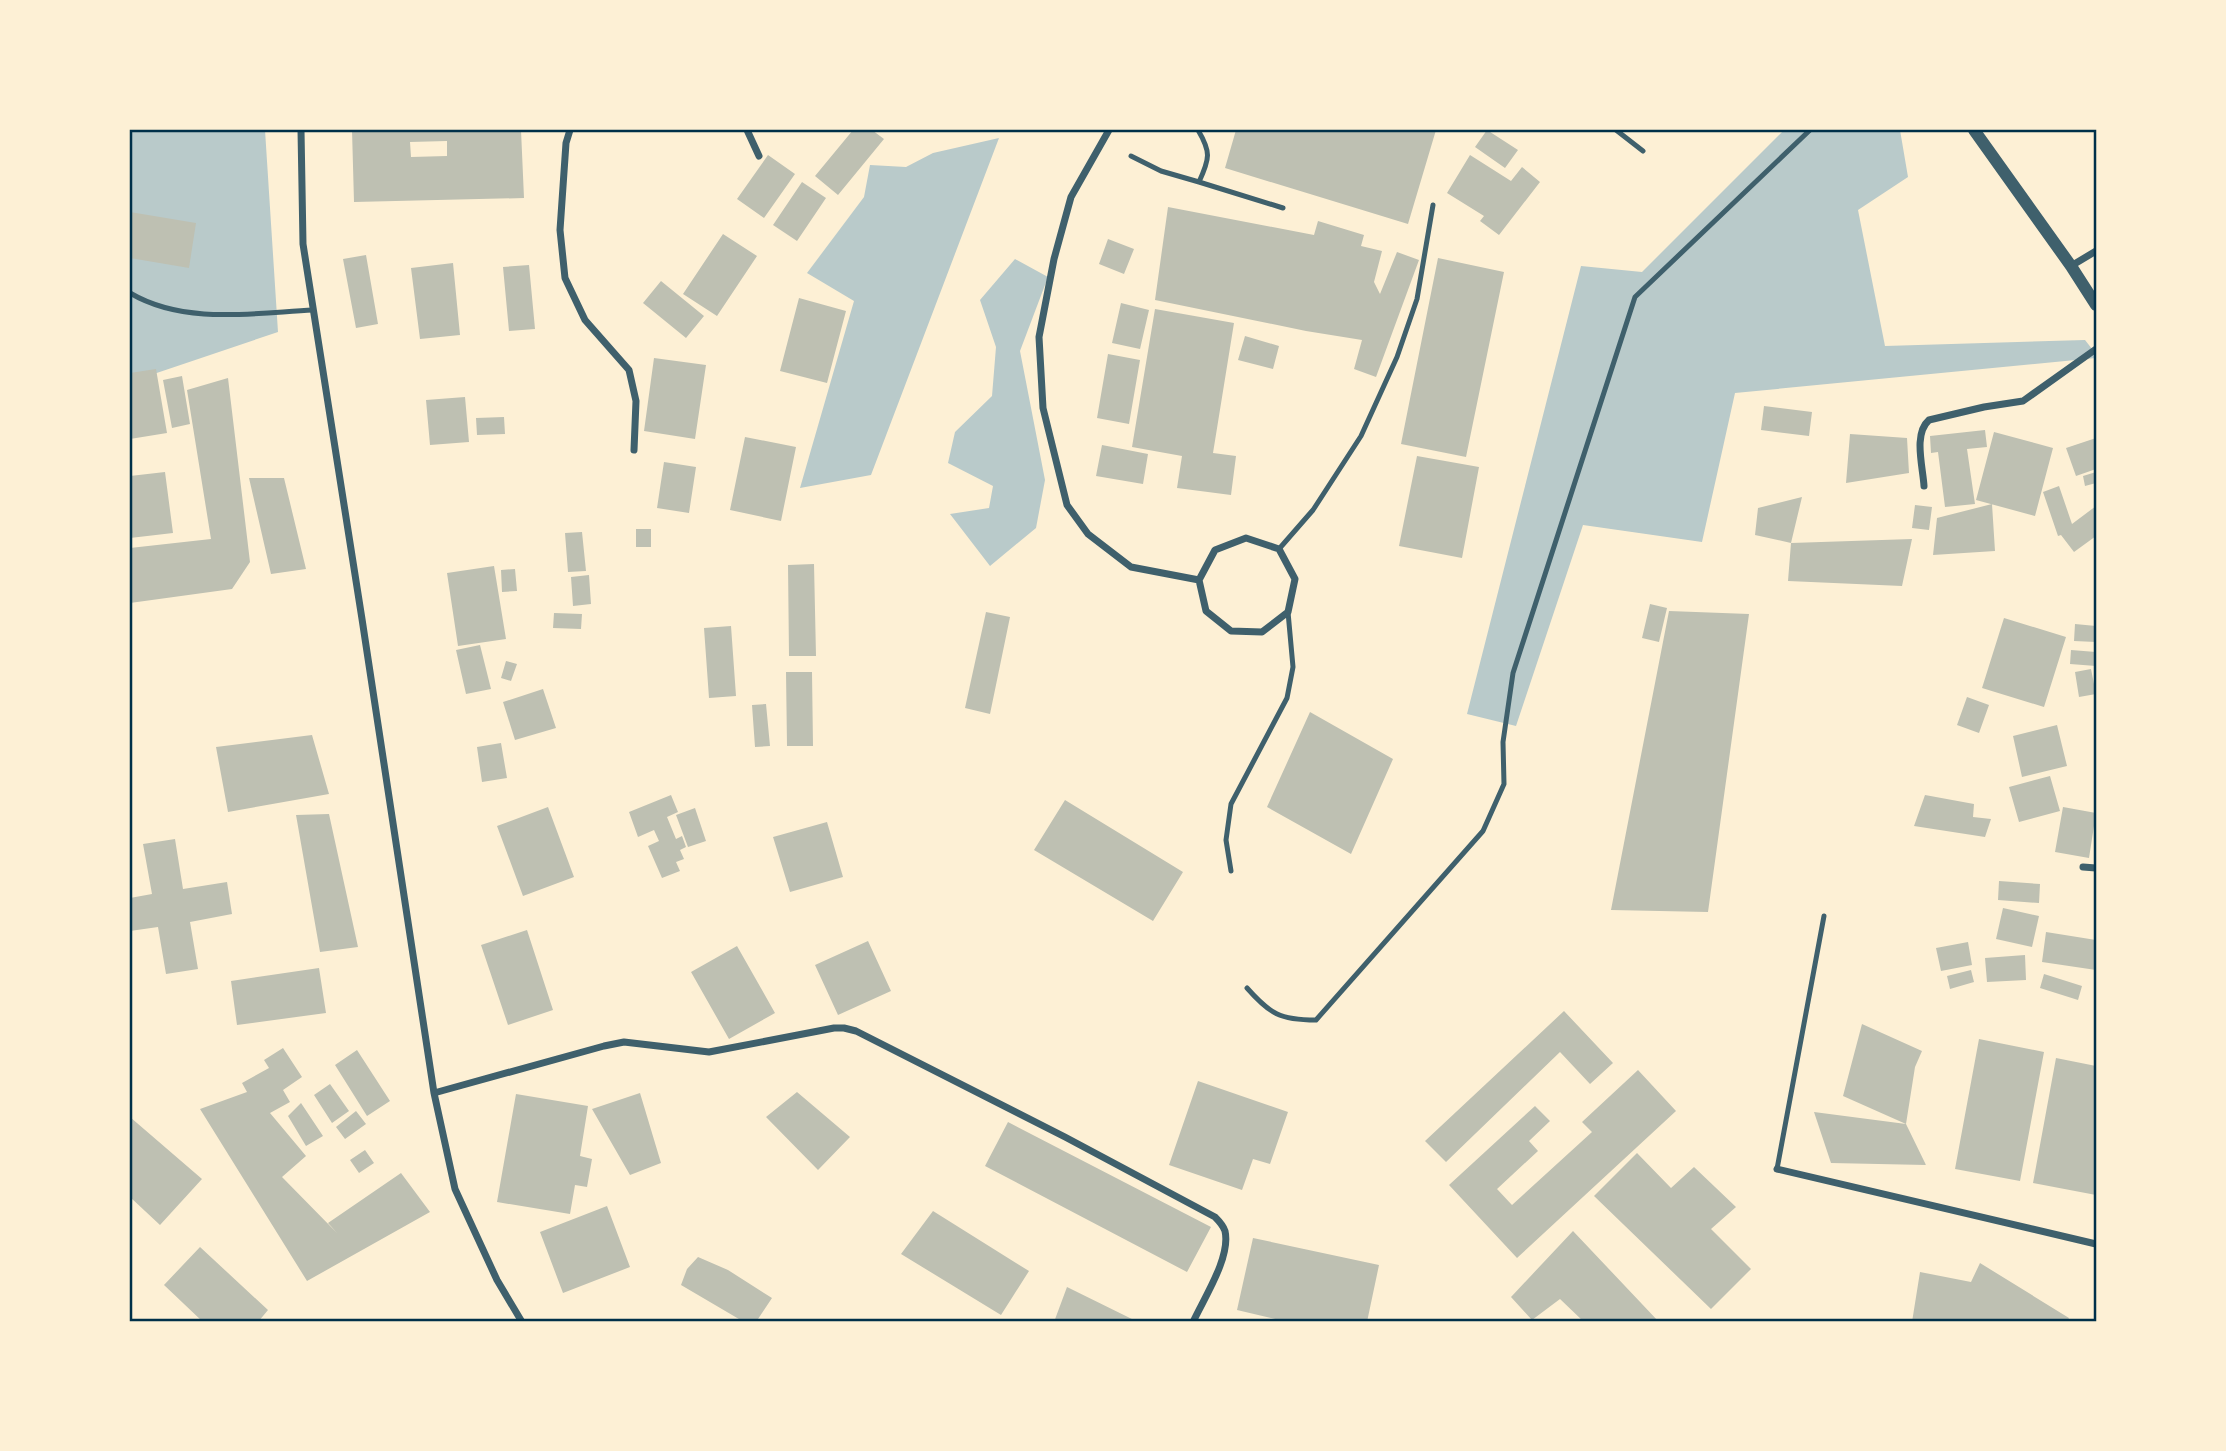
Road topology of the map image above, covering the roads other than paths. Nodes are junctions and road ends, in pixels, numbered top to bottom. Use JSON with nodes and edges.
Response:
{"nodes":[{"id":1,"x":301,"y":130,"type":"edge"},
{"id":2,"x":570,"y":130,"type":"edge"},
{"id":3,"x":747,"y":130,"type":"edge"},
{"id":4,"x":1109,"y":130,"type":"edge"},
{"id":5,"x":1198,"y":130,"type":"edge"},
{"id":6,"x":1616,"y":130,"type":"edge"},
{"id":7,"x":1811,"y":130,"type":"edge"},
{"id":8,"x":1974,"y":130,"type":"edge"},
{"id":9,"x":1643,"y":151,"type":"dead end"},
{"id":10,"x":759,"y":156,"type":"dead end"},
{"id":11,"x":1131,"y":156,"type":"dead end"},
{"id":12,"x":1199,"y":182,"type":"junction"},
{"id":13,"x":1433,"y":205,"type":"dead end"},
{"id":14,"x":1283,"y":208,"type":"dead end"},
{"id":15,"x":2096,"y":251,"type":"edge"},
{"id":16,"x":2071,"y":266,"type":"junction"},
{"id":17,"x":130,"y":293,"type":"edge"},
{"id":18,"x":2096,"y":304,"type":"edge"},
{"id":19,"x":313,"y":310,"type":"junction"},
{"id":20,"x":2096,"y":349,"type":"edge"},
{"id":21,"x":634,"y":450,"type":"dead end"},
{"id":22,"x":1924,"y":486,"type":"dead end"},
{"id":23,"x":1279,"y":549,"type":"junction"},
{"id":24,"x":1199,"y":580,"type":"junction"},
{"id":25,"x":1288,"y":612,"type":"junction"},
{"id":26,"x":2083,"y":867,"type":"dead end"},
{"id":27,"x":2096,"y":869,"type":"edge"},
{"id":28,"x":1231,"y":871,"type":"dead end"},
{"id":29,"x":1824,"y":916,"type":"dead end"},
{"id":30,"x":1247,"y":988,"type":"dead end"},
{"id":31,"x":434,"y":1093,"type":"junction"},
{"id":32,"x":1777,"y":1169,"type":"joint"},
{"id":33,"x":2096,"y":1244,"type":"edge"},
{"id":34,"x":522,"y":1321,"type":"edge"},
{"id":35,"x":1193,"y":1321,"type":"edge"}],
"edges":[{"from":1,"to":19,"type":"street"},
{"from":2,"to":21,"type":"street"},
{"from":3,"to":10,"type":"street"},
{"from":4,"to":24,"type":"street"},
{"from":5,"to":12,"type":"lane"},
{"from":6,"to":9,"type":"lane"},
{"from":7,"to":30,"type":"lane"},
{"from":8,"to":16,"type":"street"},
{"from":11,"to":12,"type":"lane"},
{"from":12,"to":14,"type":"lane"},
{"from":13,"to":23,"type":"lane"},
{"from":15,"to":16,"type":"street"},
{"from":16,"to":18,"type":"street"},
{"from":17,"to":19,"type":"lane"},
{"from":19,"to":31,"type":"street"},
{"from":20,"to":22,"type":"street"},
{"from":23,"to":24,"type":"street"},
{"from":23,"to":25,"type":"street"},
{"from":24,"to":25,"type":"street"},
{"from":25,"to":28,"type":"lane"},
{"from":26,"to":27,"type":"street"},
{"from":29,"to":32,"type":"lane"},
{"from":31,"to":34,"type":"street"},
{"from":31,"to":35,"type":"street"},
{"from":32,"to":33,"type":"street"}]}
